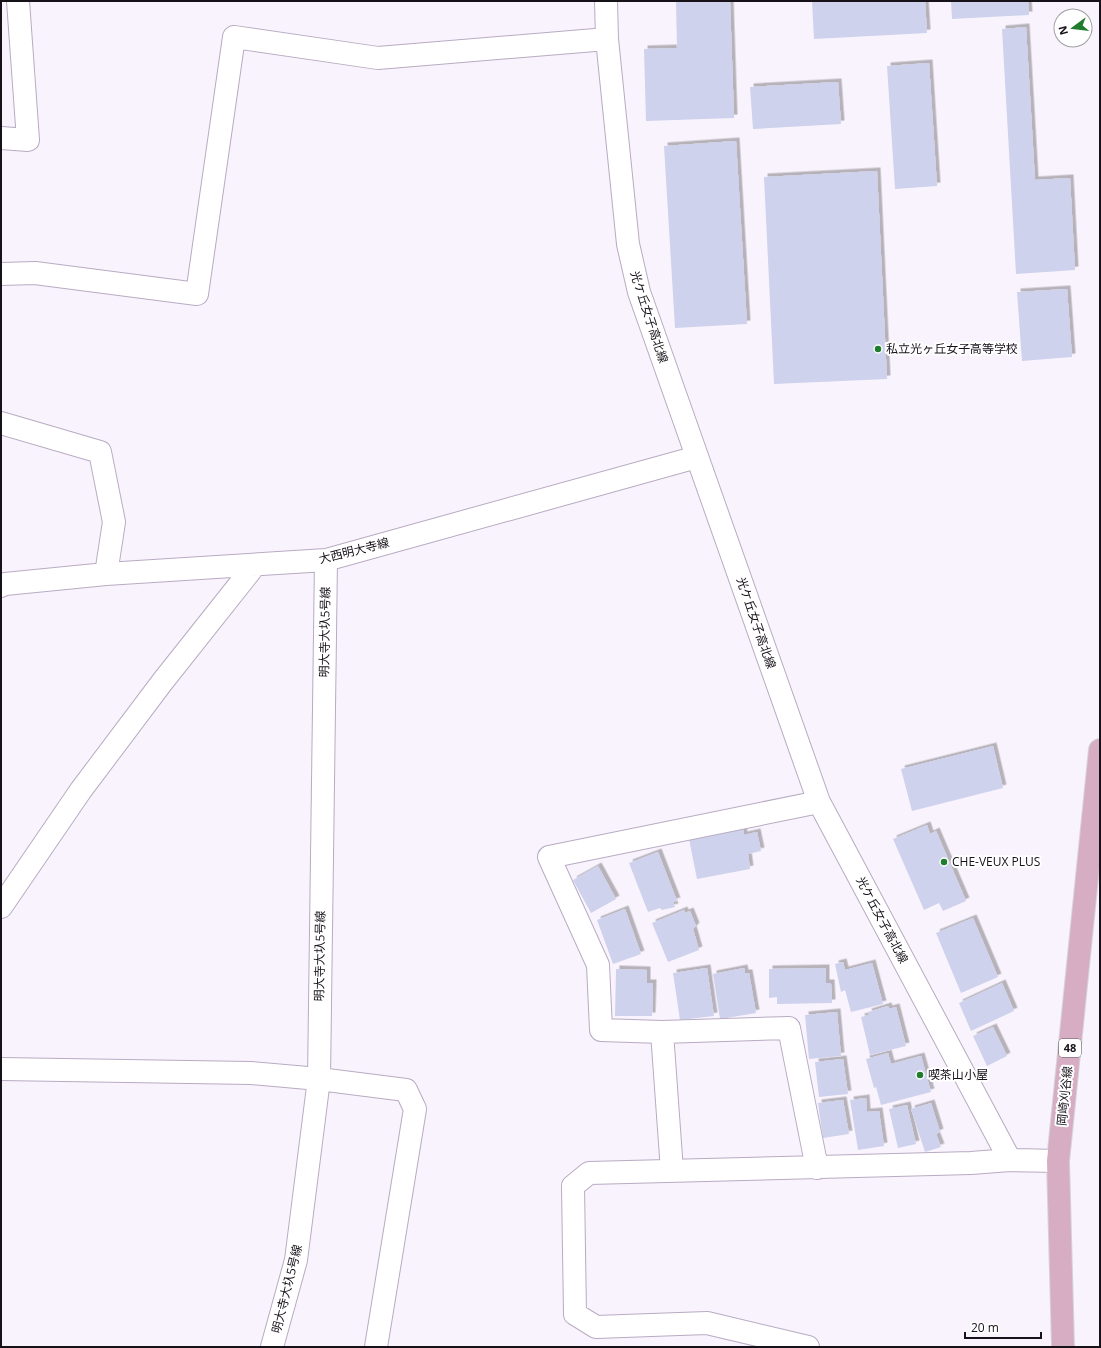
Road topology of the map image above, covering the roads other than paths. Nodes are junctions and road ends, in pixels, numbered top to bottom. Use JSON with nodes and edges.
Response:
{"nodes":[{"id":1,"x":18,"y":1,"type":"edge"},
{"id":2,"x":606,"y":1,"type":"edge"},
{"id":3,"x":607,"y":39,"type":"junction"},
{"id":4,"x":1,"y":138,"type":"edge"},
{"id":5,"x":1,"y":274,"type":"edge"},
{"id":6,"x":1,"y":423,"type":"edge"},
{"id":7,"x":698,"y":457,"type":"junction"},
{"id":8,"x":326,"y":560,"type":"junction"},
{"id":9,"x":255,"y":565,"type":"junction"},
{"id":10,"x":106,"y":574,"type":"junction"},
{"id":11,"x":1,"y":586,"type":"edge"},
{"id":12,"x":1100,"y":750,"type":"edge"},
{"id":13,"x":818,"y":802,"type":"junction"},
{"id":14,"x":1,"y":907,"type":"edge"},
{"id":15,"x":662,"y":1032,"type":"junction"},
{"id":16,"x":1,"y":1069,"type":"edge"},
{"id":17,"x":319,"y":1079,"type":"junction"},
{"id":18,"x":1010,"y":1160,"type":"junction"},
{"id":19,"x":1058,"y":1161,"type":"junction"},
{"id":20,"x":817,"y":1168,"type":"junction"},
{"id":21,"x":672,"y":1171,"type":"junction"},
{"id":22,"x":272,"y":1347,"type":"edge"},
{"id":23,"x":376,"y":1347,"type":"edge"},
{"id":24,"x":808,"y":1347,"type":"edge"},
{"id":25,"x":1063,"y":1347,"type":"edge"}],
"edges":[{"from":1,"to":4,"type":"street"},
{"from":2,"to":3,"type":"street","name":"光ケ丘女子高北線"},
{"from":3,"to":5,"type":"street"},
{"from":3,"to":7,"type":"street","name":"光ケ丘女子高北線"},
{"from":6,"to":10,"type":"street"},
{"from":7,"to":8,"type":"street","name":"大西明大寺線"},
{"from":7,"to":13,"type":"street","name":"光ケ丘女子高北線"},
{"from":8,"to":9,"type":"street","name":"大西明大寺線"},
{"from":8,"to":17,"type":"street","name":"明大寺大圦5号線"},
{"from":9,"to":10,"type":"street","name":"大西明大寺線"},
{"from":9,"to":14,"type":"street"},
{"from":10,"to":11,"type":"street","name":"大西明大寺線"},
{"from":12,"to":19,"type":"main road","name":"岡崎刈谷線","number":"48"},
{"from":13,"to":15,"type":"street"},
{"from":13,"to":18,"type":"street","name":"光ケ丘女子高北線"},
{"from":15,"to":20,"type":"street"},
{"from":15,"to":21,"type":"street"},
{"from":16,"to":17,"type":"street"},
{"from":17,"to":22,"type":"street","name":"明大寺大圦5号線"},
{"from":17,"to":23,"type":"street"},
{"from":18,"to":19,"type":"street"},
{"from":18,"to":20,"type":"street"},
{"from":19,"to":25,"type":"main road","name":"岡崎刈谷線","number":"48"},
{"from":20,"to":21,"type":"street"},
{"from":21,"to":24,"type":"street"}]}
